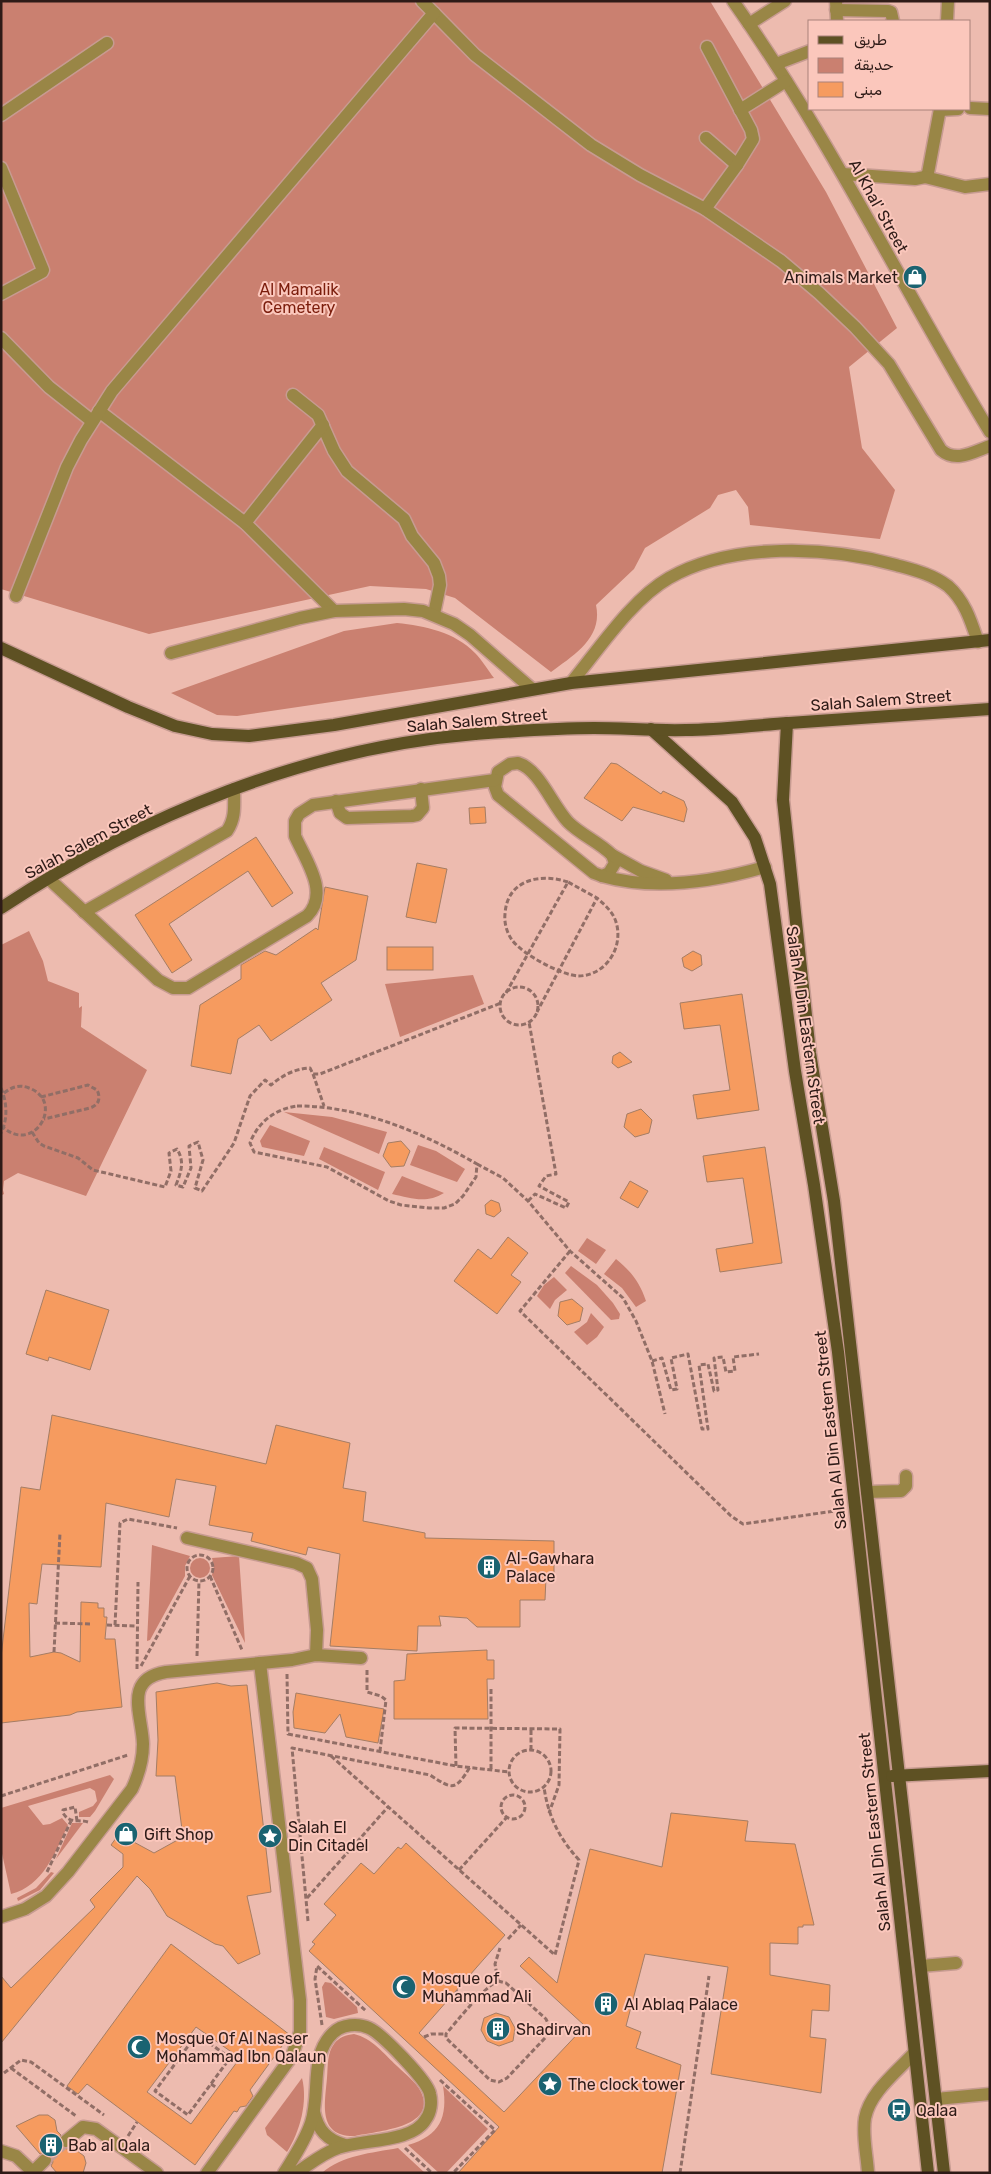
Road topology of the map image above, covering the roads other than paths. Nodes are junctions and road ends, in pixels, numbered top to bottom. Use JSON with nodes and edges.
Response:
{"nodes":[{"id":1,"x":422,"y":1,"type":"edge"},
{"id":2,"x":733,"y":1,"type":"edge"},
{"id":3,"x":785,"y":1,"type":"edge"},
{"id":4,"x":948,"y":1,"type":"edge"},
{"id":5,"x":434,"y":13,"type":"junction"},
{"id":6,"x":837,"y":14,"type":"edge"},
{"id":7,"x":894,"y":20,"type":"edge"},
{"id":8,"x":947,"y":20,"type":"edge"},
{"id":9,"x":749,"y":24,"type":"junction"},
{"id":10,"x":107,"y":43,"type":"dead end"},
{"id":11,"x":707,"y":47,"type":"dead end"},
{"id":12,"x":808,"y":52,"type":"edge"},
{"id":13,"x":776,"y":64,"type":"junction"},
{"id":14,"x":786,"y":81,"type":"junction"},
{"id":15,"x":971,"y":108,"type":"edge"},
{"id":16,"x":990,"y":109,"type":"edge"},
{"id":17,"x":740,"y":110,"type":"junction"},
{"id":18,"x":940,"y":110,"type":"edge"},
{"id":19,"x":1,"y":115,"type":"edge"},
{"id":20,"x":706,"y":138,"type":"dead end"},
{"id":21,"x":737,"y":165,"type":"junction"},
{"id":22,"x":1,"y":168,"type":"edge"},
{"id":23,"x":843,"y":174,"type":"junction"},
{"id":24,"x":925,"y":176,"type":"junction"},
{"id":25,"x":990,"y":184,"type":"edge"},
{"id":26,"x":705,"y":209,"type":"junction"},
{"id":27,"x":1,"y":294,"type":"edge"},
{"id":28,"x":1,"y":338,"type":"edge"},
{"id":29,"x":293,"y":395,"type":"dead end"},
{"id":30,"x":96,"y":416,"type":"junction"},
{"id":31,"x":323,"y":425,"type":"junction"},
{"id":32,"x":990,"y":432,"type":"edge"},
{"id":33,"x":990,"y":446,"type":"edge"},
{"id":34,"x":245,"y":524,"type":"junction"},
{"id":35,"x":16,"y":596,"type":"dead end"},
{"id":36,"x":334,"y":611,"type":"junction"},
{"id":37,"x":434,"y":614,"type":"junction"},
{"id":38,"x":984,"y":641,"type":"edge"},
{"id":39,"x":1,"y":648,"type":"edge"},
{"id":40,"x":171,"y":653,"type":"dead end"},
{"id":41,"x":571,"y":682,"type":"junction"},
{"id":42,"x":532,"y":689,"type":"junction"},
{"id":43,"x":990,"y":709,"type":"edge"},
{"id":44,"x":787,"y":723,"type":"junction"},
{"id":45,"x":652,"y":729,"type":"junction"},
{"id":46,"x":495,"y":780,"type":"junction"},
{"id":47,"x":234,"y":789,"type":"junction"},
{"id":48,"x":421,"y":789,"type":"junction"},
{"id":49,"x":336,"y":801,"type":"junction"},
{"id":50,"x":612,"y":855,"type":"junction"},
{"id":51,"x":765,"y":867,"type":"junction"},
{"id":52,"x":602,"y":876,"type":"junction"},
{"id":53,"x":49,"y":879,"type":"junction"},
{"id":54,"x":673,"y":882,"type":"junction"},
{"id":55,"x":7,"y":901,"type":"edge"},
{"id":56,"x":1,"y":908,"type":"edge"},
{"id":57,"x":84,"y":912,"type":"junction"},
{"id":58,"x":906,"y":1476,"type":"dead end"},
{"id":59,"x":867,"y":1492,"type":"junction"},
{"id":60,"x":186,"y":1534,"type":"road end"},
{"id":61,"x":316,"y":1655,"type":"junction"},
{"id":62,"x":361,"y":1658,"type":"road end"},
{"id":63,"x":254,"y":1664,"type":"junction"},
{"id":64,"x":990,"y":1771,"type":"edge"},
{"id":65,"x":900,"y":1775,"type":"junction"},
{"id":66,"x":884,"y":1777,"type":"junction"},
{"id":67,"x":1,"y":1917,"type":"edge"},
{"id":68,"x":956,"y":1963,"type":"dead end"},
{"id":69,"x":921,"y":1966,"type":"junction"},
{"id":70,"x":914,"y":2054,"type":"junction"},
{"id":71,"x":990,"y":2094,"type":"edge"},
{"id":72,"x":936,"y":2099,"type":"junction"},
{"id":73,"x":314,"y":2112,"type":"junction"},
{"id":74,"x":66,"y":2141,"type":"tunnel mouth"},
{"id":75,"x":345,"y":2145,"type":"junction"},
{"id":76,"x":1,"y":2151,"type":"edge"},
{"id":77,"x":46,"y":2160,"type":"tunnel mouth"},
{"id":78,"x":33,"y":2172,"type":"edge"},
{"id":79,"x":157,"y":2173,"type":"edge"},
{"id":80,"x":207,"y":2173,"type":"edge"},
{"id":81,"x":284,"y":2173,"type":"edge"},
{"id":82,"x":296,"y":2173,"type":"edge"},
{"id":83,"x":868,"y":2173,"type":"edge"},
{"id":84,"x":928,"y":2173,"type":"edge"},
{"id":85,"x":944,"y":2173,"type":"edge"}],
"edges":[{"from":1,"to":5,"type":"street"},
{"from":2,"to":9,"type":"street","name":"Al Khal' Street"},
{"from":3,"to":9,"type":"street"},
{"from":4,"to":8,"type":"street"},
{"from":5,"to":26,"type":"street"},
{"from":5,"to":30,"type":"street"},
{"from":6,"to":7,"type":"street"},
{"from":9,"to":13,"type":"street","name":"Al Khal' Street"},
{"from":10,"to":19,"type":"street"},
{"from":11,"to":17,"type":"street"},
{"from":12,"to":13,"type":"street"},
{"from":13,"to":14,"type":"street","name":"Al Khal' Street"},
{"from":14,"to":17,"type":"street"},
{"from":14,"to":23,"type":"street","name":"Al Khal' Street"},
{"from":15,"to":16,"type":"street"},
{"from":17,"to":21,"type":"street"},
{"from":18,"to":24,"type":"street"},
{"from":20,"to":21,"type":"street"},
{"from":21,"to":26,"type":"street"},
{"from":22,"to":27,"type":"street"},
{"from":23,"to":24,"type":"street"},
{"from":23,"to":32,"type":"street","name":"Al Khal' Street"},
{"from":24,"to":25,"type":"street"},
{"from":26,"to":33,"type":"street"},
{"from":28,"to":30,"type":"street"},
{"from":29,"to":31,"type":"street"},
{"from":30,"to":34,"type":"street"},
{"from":30,"to":35,"type":"street"},
{"from":31,"to":34,"type":"street"},
{"from":31,"to":37,"type":"street"},
{"from":34,"to":36,"type":"street"},
{"from":36,"to":37,"type":"street"},
{"from":36,"to":40,"type":"street"},
{"from":37,"to":42,"type":"street"},
{"from":38,"to":41,"type":"main road","name":"Salah Salem Street"},
{"from":38,"to":41,"type":"street"},
{"from":39,"to":42,"type":"main road","name":"Salah Salem Street"},
{"from":41,"to":42,"type":"main road","name":"Salah Salem Street"},
{"from":43,"to":44,"type":"main road","name":"Salah Salem Street"},
{"from":44,"to":45,"type":"main road","name":"Salah Salem Street"},
{"from":44,"to":59,"type":"main road","name":"Salah Al Din Eastern Street"},
{"from":45,"to":47,"type":"main road","name":"Salah Salem Street"},
{"from":45,"to":51,"type":"main road","name":"Salah Al Din Eastern Street"},
{"from":46,"to":48,"type":"street"},
{"from":46,"to":50,"type":"street"},
{"from":46,"to":52,"type":"street"},
{"from":47,"to":53,"type":"main road","name":"Salah Salem Street"},
{"from":47,"to":57,"type":"street"},
{"from":48,"to":49,"type":"street"},
{"from":48,"to":49,"type":"street"},
{"from":49,"to":57,"type":"street"},
{"from":50,"to":52,"type":"street"},
{"from":50,"to":54,"type":"street"},
{"from":51,"to":54,"type":"street"},
{"from":51,"to":66,"type":"main road","name":"Salah Al Din Eastern Street"},
{"from":52,"to":54,"type":"street"},
{"from":53,"to":55,"type":"main road","name":"Salah Salem Street"},
{"from":53,"to":57,"type":"street"},
{"from":55,"to":56,"type":"main road","name":"Salah Salem Street"},
{"from":58,"to":59,"type":"street"},
{"from":59,"to":65,"type":"main road","name":"Salah Al Din Eastern Street"},
{"from":60,"to":61,"type":"street"},
{"from":61,"to":62,"type":"street"},
{"from":61,"to":63,"type":"street"},
{"from":63,"to":67,"type":"street"},
{"from":63,"to":80,"type":"street"},
{"from":64,"to":65,"type":"main road"},
{"from":65,"to":66,"type":"main road"},
{"from":65,"to":69,"type":"main road","name":"Salah Al Din Eastern Street"},
{"from":66,"to":70,"type":"main road","name":"Salah Al Din Eastern Street"},
{"from":68,"to":69,"type":"street"},
{"from":69,"to":72,"type":"main road","name":"Salah Al Din Eastern Street"},
{"from":70,"to":83,"type":"street"},
{"from":70,"to":84,"type":"main road","name":"Salah Al Din Eastern Street"},
{"from":71,"to":72,"type":"street"},
{"from":72,"to":85,"type":"main road","name":"Salah Al Din Eastern Street"},
{"from":73,"to":75,"type":"street"},
{"from":73,"to":75,"type":"street"},
{"from":73,"to":81,"type":"street"},
{"from":74,"to":79,"type":"street"},
{"from":75,"to":82,"type":"street"},
{"from":76,"to":78,"type":"street"},
{"from":77,"to":78,"type":"street"}]}
